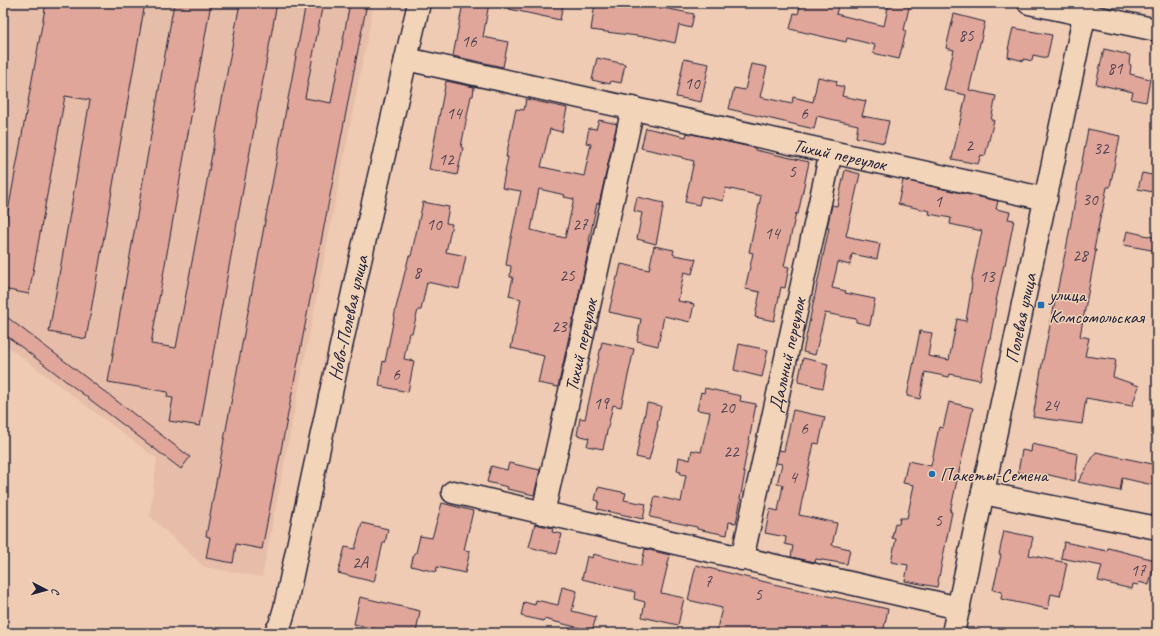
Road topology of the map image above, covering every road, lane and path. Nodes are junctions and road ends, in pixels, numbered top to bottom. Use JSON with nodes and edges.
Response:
{"nodes":[{"id":1,"x":419,"y":3,"type":"edge"},
{"id":2,"x":1029,"y":3,"type":"edge"},
{"id":3,"x":1086,"y":9,"type":"edge"},
{"id":4,"x":1157,"y":30,"type":"edge"},
{"id":5,"x":406,"y":58,"type":"junction"},
{"id":6,"x":633,"y":108,"type":"junction"},
{"id":7,"x":830,"y":152,"type":"junction"},
{"id":8,"x":1046,"y":199,"type":"junction"},
{"id":9,"x":453,"y":492,"type":"dead end"},
{"id":10,"x":983,"y":494,"type":"junction"},
{"id":11,"x":544,"y":513,"type":"junction"},
{"id":12,"x":1157,"y":528,"type":"edge"},
{"id":13,"x":742,"y":559,"type":"junction"},
{"id":14,"x":959,"y":608,"type":"junction"},
{"id":15,"x":275,"y":633,"type":"edge"},
{"id":16,"x":954,"y":633,"type":"edge"}],
"edges":[{"from":1,"to":5,"type":"street","name":"Ново-Полевая улица"},
{"from":2,"to":3,"type":"street"},
{"from":3,"to":4,"type":"street"},
{"from":3,"to":8,"type":"street","name":"Полевая улица"},
{"from":5,"to":6,"type":"street","name":"Тихий переулок"},
{"from":5,"to":15,"type":"street","name":"Ново-Полевая улица"},
{"from":6,"to":7,"type":"street","name":"Тихий переулок"},
{"from":6,"to":11,"type":"street","name":"Тихий переулок"},
{"from":7,"to":8,"type":"street","name":"Тихий переулок"},
{"from":7,"to":13,"type":"street","name":"Дальний переулок"},
{"from":8,"to":10,"type":"street","name":"Полевая улица"},
{"from":9,"to":11,"type":"street"},
{"from":10,"to":12,"type":"street"},
{"from":10,"to":14,"type":"street","name":"Полевая улица"},
{"from":11,"to":13,"type":"street"},
{"from":13,"to":14,"type":"street"},
{"from":14,"to":16,"type":"street","name":"Полевая улица"}]}
